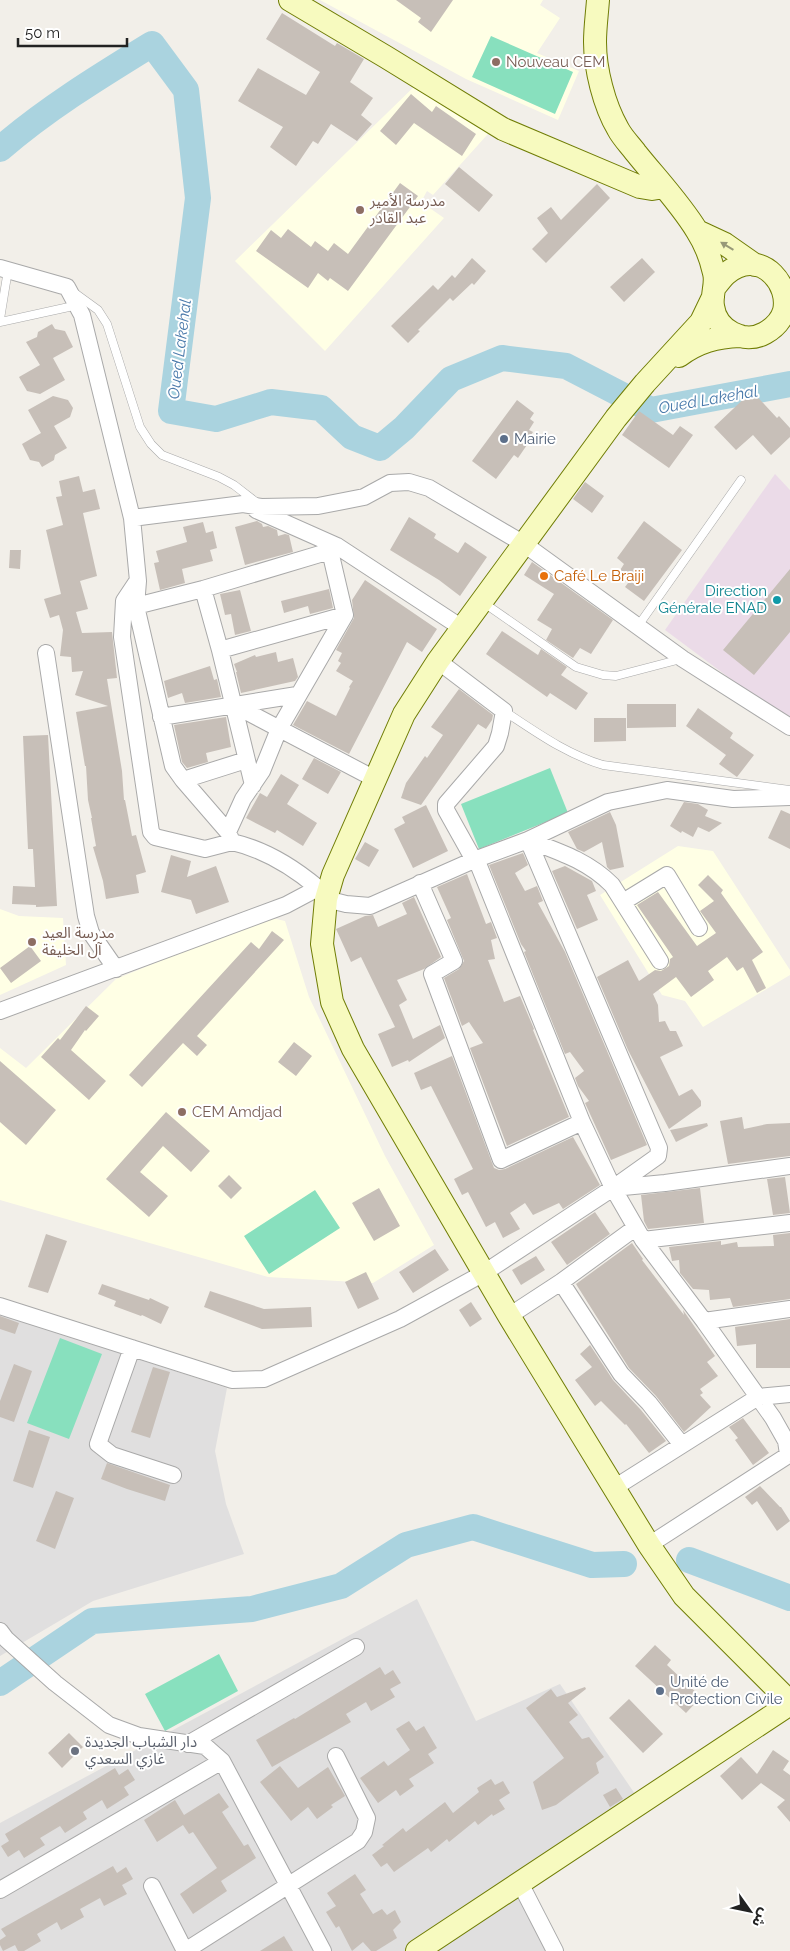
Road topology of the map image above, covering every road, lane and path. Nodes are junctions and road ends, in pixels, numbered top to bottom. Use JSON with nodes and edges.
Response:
{"nodes":[{"id":1,"x":290,"y":0,"type":"edge"},
{"id":2,"x":598,"y":0,"type":"edge"},
{"id":3,"x":664,"y":187,"type":"junction"},
{"id":4,"x":697,"y":231,"type":"junction"},
{"id":5,"x":755,"y":265,"type":"junction"},
{"id":6,"x":4,"y":269,"type":"edge"},
{"id":7,"x":784,"y":282,"type":"edge"},
{"id":8,"x":66,"y":287,"type":"junction"},
{"id":9,"x":714,"y":292,"type":"junction"},
{"id":10,"x":78,"y":305,"type":"junction"},
{"id":11,"x":790,"y":320,"type":"edge"},
{"id":12,"x":0,"y":321,"type":"edge"},
{"id":13,"x":762,"y":335,"type":"junction"},
{"id":14,"x":740,"y":336,"type":"junction"},
{"id":15,"x":645,"y":383,"type":"junction"},
{"id":16,"x":741,"y":480,"type":"dead end"},
{"id":17,"x":243,"y":504,"type":"junction"},
{"id":18,"x":261,"y":507,"type":"junction"},
{"id":19,"x":132,"y":518,"type":"junction"},
{"id":20,"x":524,"y":544,"type":"junction"},
{"id":21,"x":333,"y":548,"type":"junction"},
{"id":22,"x":138,"y":581,"type":"junction"},
{"id":23,"x":203,"y":589,"type":"junction"},
{"id":24,"x":481,"y":601,"type":"junction"},
{"id":25,"x":136,"y":606,"type":"junction"},
{"id":26,"x":345,"y":615,"type":"junction"},
{"id":27,"x":638,"y":626,"type":"junction"},
{"id":28,"x":462,"y":628,"type":"junction"},
{"id":29,"x":220,"y":650,"type":"junction"},
{"id":30,"x":46,"y":653,"type":"dead end"},
{"id":31,"x":683,"y":659,"type":"junction"},
{"id":32,"x":438,"y":661,"type":"junction"},
{"id":33,"x":297,"y":695,"type":"junction"},
{"id":34,"x":234,"y":705,"type":"junction"},
{"id":35,"x":504,"y":711,"type":"junction"},
{"id":36,"x":161,"y":717,"type":"junction"},
{"id":37,"x":790,"y":727,"type":"edge"},
{"id":38,"x":279,"y":729,"type":"junction"},
{"id":39,"x":246,"y":760,"type":"junction"},
{"id":40,"x":375,"y":779,"type":"junction"},
{"id":41,"x":183,"y":780,"type":"junction"},
{"id":42,"x":253,"y":785,"type":"junction"},
{"id":43,"x":790,"y":790,"type":"edge"},
{"id":44,"x":790,"y":797,"type":"edge"},
{"id":45,"x":230,"y":837,"type":"junction"},
{"id":46,"x":528,"y":840,"type":"junction"},
{"id":47,"x":474,"y":860,"type":"junction"},
{"id":48,"x":420,"y":883,"type":"junction"},
{"id":49,"x":324,"y":893,"type":"junction"},
{"id":50,"x":623,"y":902,"type":"junction"},
{"id":51,"x":699,"y":928,"type":"dead end"},
{"id":52,"x":660,"y":961,"type":"dead end"},
{"id":53,"x":116,"y":969,"type":"junction"},
{"id":54,"x":0,"y":1011,"type":"edge"},
{"id":55,"x":582,"y":1122,"type":"junction"},
{"id":56,"x":790,"y":1166,"type":"edge"},
{"id":57,"x":613,"y":1188,"type":"junction"},
{"id":58,"x":790,"y":1223,"type":"edge"},
{"id":59,"x":639,"y":1234,"type":"junction"},
{"id":60,"x":484,"y":1273,"type":"junction"},
{"id":61,"x":560,"y":1282,"type":"junction"},
{"id":62,"x":0,"y":1306,"type":"edge"},
{"id":63,"x":790,"y":1309,"type":"edge"},
{"id":64,"x":509,"y":1316,"type":"junction"},
{"id":65,"x":704,"y":1322,"type":"junction"},
{"id":66,"x":132,"y":1348,"type":"junction"},
{"id":67,"x":790,"y":1394,"type":"edge"},
{"id":68,"x":758,"y":1397,"type":"junction"},
{"id":69,"x":682,"y":1444,"type":"junction"},
{"id":70,"x":789,"y":1454,"type":"edge"},
{"id":71,"x":173,"y":1476,"type":"dead end"},
{"id":72,"x":614,"y":1488,"type":"junction"},
{"id":73,"x":649,"y":1544,"type":"junction"},
{"id":74,"x":3,"y":1635,"type":"edge"},
{"id":75,"x":356,"y":1647,"type":"dead end"},
{"id":76,"x":790,"y":1703,"type":"edge"},
{"id":77,"x":188,"y":1744,"type":"junction"},
{"id":78,"x":336,"y":1756,"type":"dead end"},
{"id":79,"x":222,"y":1761,"type":"junction"},
{"id":80,"x":520,"y":1883,"type":"junction"},
{"id":81,"x":152,"y":1886,"type":"dead end"},
{"id":82,"x":287,"y":1887,"type":"junction"},
{"id":83,"x":0,"y":1890,"type":"edge"},
{"id":84,"x":185,"y":1951,"type":"edge"},
{"id":85,"x":322,"y":1951,"type":"edge"},
{"id":86,"x":417,"y":1951,"type":"edge"},
{"id":87,"x":555,"y":1951,"type":"edge"}],
"edges":[{"from":1,"to":3,"type":"main road"},
{"from":2,"to":3,"type":"main road"},
{"from":3,"to":4,"type":"main road"},
{"from":5,"to":4,"type":"main road","one_way":true},
{"from":4,"to":9,"type":"main road"},
{"from":5,"to":7,"type":"main road"},
{"from":5,"to":9,"type":"main road"},
{"from":6,"to":8,"type":"street"},
{"from":6,"to":12,"type":"lane"},
{"from":7,"to":13,"type":"main road"},
{"from":8,"to":10,"type":"street"},
{"from":8,"to":18,"type":"lane"},
{"from":9,"to":14,"type":"main road"},
{"from":9,"to":15,"type":"main road"},
{"from":10,"to":12,"type":"lane"},
{"from":10,"to":19,"type":"street"},
{"from":11,"to":13,"type":"main road"},
{"from":13,"to":14,"type":"main road"},
{"from":14,"to":15,"type":"main road"},
{"from":15,"to":20,"type":"main road"},
{"from":16,"to":27,"type":"lane"},
{"from":17,"to":18,"type":"street"},
{"from":17,"to":19,"type":"street"},
{"from":17,"to":21,"type":"street"},
{"from":18,"to":20,"type":"street"},
{"from":19,"to":22,"type":"street"},
{"from":20,"to":24,"type":"main road"},
{"from":20,"to":27,"type":"street"},
{"from":21,"to":23,"type":"street"},
{"from":21,"to":26,"type":"street"},
{"from":21,"to":28,"type":"street"},
{"from":22,"to":25,"type":"street"},
{"from":22,"to":45,"type":"street"},
{"from":23,"to":25,"type":"street"},
{"from":23,"to":29,"type":"street"},
{"from":24,"to":28,"type":"main road"},
{"from":24,"to":31,"type":"lane"},
{"from":25,"to":36,"type":"street"},
{"from":26,"to":29,"type":"street"},
{"from":26,"to":33,"type":"street"},
{"from":27,"to":31,"type":"street"},
{"from":28,"to":32,"type":"main road"},
{"from":29,"to":34,"type":"street"},
{"from":30,"to":53,"type":"street"},
{"from":31,"to":37,"type":"street"},
{"from":32,"to":35,"type":"street"},
{"from":32,"to":40,"type":"main road"},
{"from":33,"to":34,"type":"street"},
{"from":33,"to":38,"type":"street"},
{"from":34,"to":36,"type":"street"},
{"from":34,"to":38,"type":"street"},
{"from":34,"to":39,"type":"street"},
{"from":35,"to":43,"type":"lane"},
{"from":35,"to":47,"type":"street"},
{"from":36,"to":41,"type":"street"},
{"from":38,"to":40,"type":"street"},
{"from":38,"to":42,"type":"street"},
{"from":39,"to":41,"type":"street"},
{"from":39,"to":42,"type":"street"},
{"from":40,"to":49,"type":"main road"},
{"from":41,"to":45,"type":"street"},
{"from":42,"to":45,"type":"street"},
{"from":44,"to":46,"type":"street"},
{"from":45,"to":49,"type":"street"},
{"from":46,"to":47,"type":"street"},
{"from":46,"to":50,"type":"street"},
{"from":46,"to":57,"type":"street"},
{"from":47,"to":48,"type":"street"},
{"from":47,"to":55,"type":"street"},
{"from":48,"to":49,"type":"street"},
{"from":48,"to":55,"type":"street"},
{"from":49,"to":53,"type":"street"},
{"from":49,"to":60,"type":"main road"},
{"from":50,"to":51,"type":"street"},
{"from":50,"to":52,"type":"street"},
{"from":53,"to":54,"type":"street"},
{"from":55,"to":57,"type":"street"},
{"from":56,"to":57,"type":"street"},
{"from":57,"to":59,"type":"street"},
{"from":57,"to":60,"type":"street"},
{"from":58,"to":59,"type":"street"},
{"from":59,"to":61,"type":"street"},
{"from":59,"to":65,"type":"street"},
{"from":60,"to":64,"type":"main road"},
{"from":60,"to":66,"type":"street"},
{"from":61,"to":64,"type":"street"},
{"from":61,"to":69,"type":"street"},
{"from":62,"to":66,"type":"street"},
{"from":63,"to":65,"type":"street"},
{"from":64,"to":72,"type":"main road"},
{"from":65,"to":68,"type":"street"},
{"from":66,"to":71,"type":"street"},
{"from":67,"to":68,"type":"street"},
{"from":68,"to":69,"type":"street"},
{"from":68,"to":70,"type":"street"},
{"from":69,"to":72,"type":"street"},
{"from":70,"to":73,"type":"street"},
{"from":72,"to":73,"type":"main road"},
{"from":73,"to":76,"type":"main road"},
{"from":74,"to":77,"type":"street"},
{"from":75,"to":77,"type":"street"},
{"from":76,"to":80,"type":"main road"},
{"from":77,"to":79,"type":"street"},
{"from":78,"to":82,"type":"street"},
{"from":79,"to":82,"type":"street"},
{"from":79,"to":83,"type":"street"},
{"from":80,"to":86,"type":"main road"},
{"from":80,"to":87,"type":"street"},
{"from":81,"to":84,"type":"street"},
{"from":82,"to":84,"type":"street"},
{"from":82,"to":85,"type":"street"}]}
